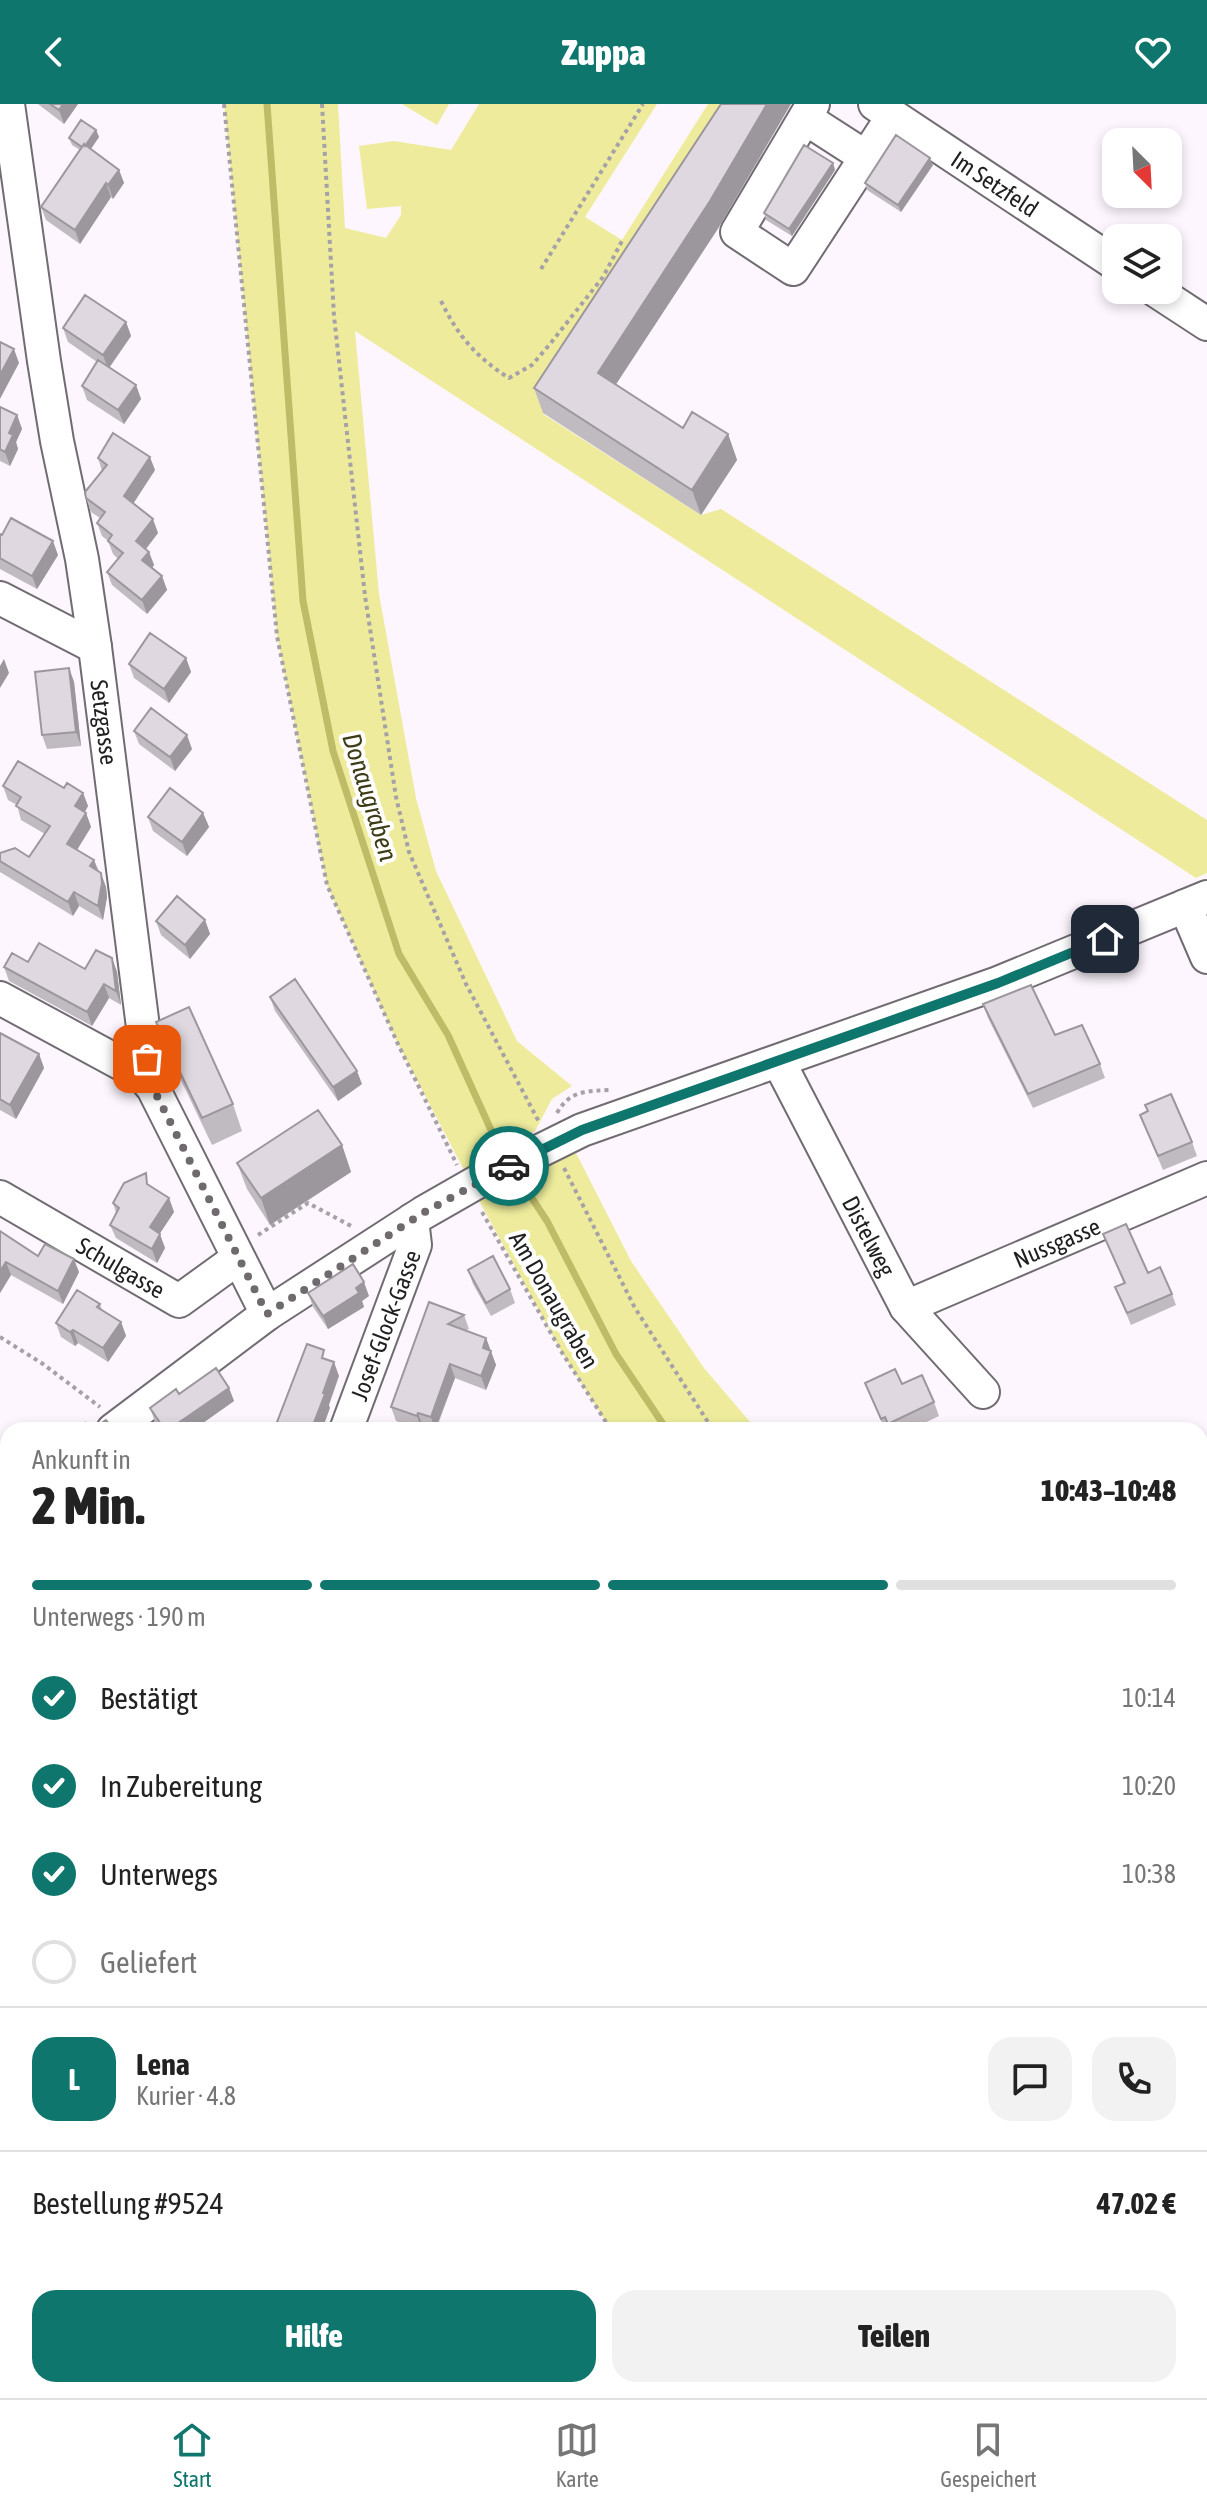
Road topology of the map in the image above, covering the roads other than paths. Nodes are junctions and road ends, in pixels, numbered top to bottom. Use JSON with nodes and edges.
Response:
{"nodes":[{"id":1,"x":8,"y":104,"type":"edge"},
{"id":2,"x":884,"y":110,"type":"edge"},
{"id":3,"x":809,"y":111,"type":"edge"},
{"id":4,"x":864,"y":156,"type":"junction"},
{"id":5,"x":8,"y":159,"type":"edge"},
{"id":6,"x":1102,"y":255,"type":"edge"},
{"id":7,"x":1176,"y":304,"type":"edge"},
{"id":8,"x":1207,"y":324,"type":"edge"},
{"id":9,"x":0,"y":598,"type":"edge"},
{"id":10,"x":95,"y":647,"type":"junction"},
{"id":11,"x":1196,"y":902,"type":"edge"},
{"id":12,"x":1207,"y":957,"type":"edge"},
{"id":13,"x":0,"y":998,"type":"edge"},
{"id":14,"x":779,"y":1062,"type":"junction"},
{"id":15,"x":142,"y":1075,"type":"junction"},
{"id":16,"x":1207,"y":1178,"type":"edge"},
{"id":17,"x":0,"y":1197,"type":"edge"},
{"id":18,"x":412,"y":1220,"type":"junction"},
{"id":19,"x":247,"y":1247,"type":"junction"},
{"id":20,"x":906,"y":1307,"type":"junction"},
{"id":21,"x":267,"y":1314,"type":"junction"},
{"id":22,"x":983,"y":1392,"type":"dead end"},
{"id":23,"x":108,"y":1420,"type":"edge"},
{"id":24,"x":349,"y":1422,"type":"edge"}],
"edges":[{"from":1,"to":5,"type":"street","name":"Setzgasse"},
{"from":2,"to":4,"type":"street"},
{"from":2,"to":6,"type":"street","name":"Im Setzfeld"},
{"from":3,"to":4,"type":"street"},
{"from":3,"to":4,"type":"street"},
{"from":5,"to":10,"type":"street","name":"Setzgasse"},
{"from":7,"to":8,"type":"street"},
{"from":9,"to":10,"type":"street"},
{"from":10,"to":15,"type":"street","name":"Setzgasse"},
{"from":11,"to":12,"type":"street"},
{"from":11,"to":14,"type":"street"},
{"from":13,"to":15,"type":"street"},
{"from":14,"to":18,"type":"street"},
{"from":14,"to":20,"type":"street","name":"Distelweg"},
{"from":15,"to":19,"type":"street"},
{"from":16,"to":20,"type":"street","name":"Nussgasse"},
{"from":17,"to":19,"type":"street","name":"Schulgasse"},
{"from":18,"to":21,"type":"street"},
{"from":18,"to":24,"type":"street","name":"Josef-Glock-Gasse"},
{"from":19,"to":21,"type":"street"},
{"from":20,"to":22,"type":"street","name":"Distelweg"},
{"from":21,"to":23,"type":"street"}]}
